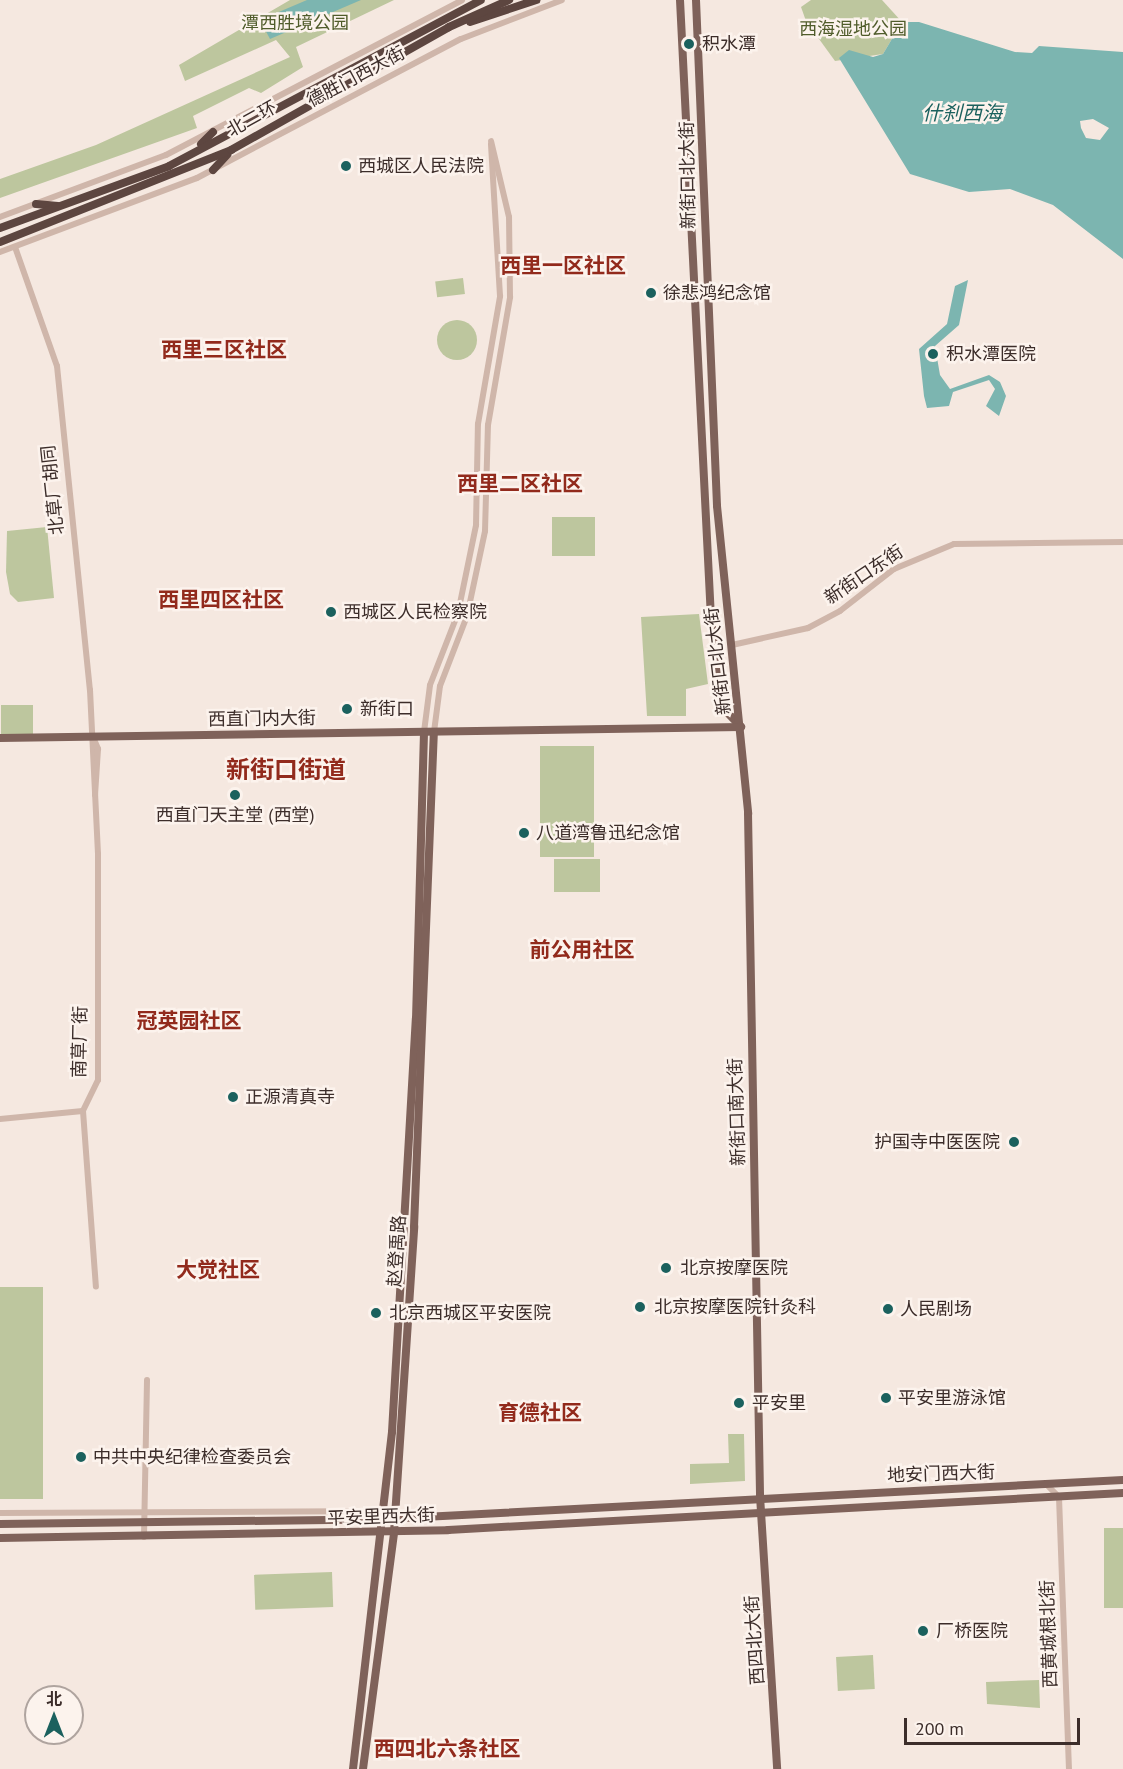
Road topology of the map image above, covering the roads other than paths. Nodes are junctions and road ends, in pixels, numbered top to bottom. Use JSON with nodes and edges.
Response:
{"nodes":[{"id":1,"x":462,"y":0,"type":"edge"},
{"id":2,"x":481,"y":0,"type":"edge"},
{"id":3,"x":509,"y":0,"type":"edge"},
{"id":4,"x":536,"y":0,"type":"edge"},
{"id":5,"x":562,"y":0,"type":"edge"},
{"id":6,"x":680,"y":0,"type":"edge"},
{"id":7,"x":696,"y":0,"type":"edge"},
{"id":8,"x":449,"y":27,"type":"junction"},
{"id":9,"x":213,"y":132,"type":"junction"},
{"id":10,"x":195,"y":150,"type":"junction"},
{"id":11,"x":231,"y":150,"type":"junction"},
{"id":12,"x":213,"y":170,"type":"junction"},
{"id":13,"x":36,"y":204,"type":"junction"},
{"id":14,"x":62,"y":206,"type":"junction"},
{"id":15,"x":0,"y":217,"type":"edge"},
{"id":16,"x":0,"y":228,"type":"edge"},
{"id":17,"x":0,"y":242,"type":"edge"},
{"id":18,"x":15,"y":247,"type":"junction"},
{"id":19,"x":0,"y":252,"type":"edge"},
{"id":20,"x":1123,"y":542,"type":"edge"},
{"id":21,"x":732,"y":645,"type":"junction"},
{"id":22,"x":741,"y":727,"type":"junction"},
{"id":23,"x":424,"y":732,"type":"junction"},
{"id":24,"x":434,"y":732,"type":"junction"},
{"id":25,"x":93,"y":737,"type":"junction"},
{"id":26,"x":0,"y":738,"type":"edge"},
{"id":27,"x":83,"y":1111,"type":"junction"},
{"id":28,"x":0,"y":1119,"type":"edge"},
{"id":29,"x":96,"y":1287,"type":"dead end"},
{"id":30,"x":147,"y":1380,"type":"dead end"},
{"id":31,"x":1123,"y":1480,"type":"edge"},
{"id":32,"x":1048,"y":1486,"type":"junction"},
{"id":33,"x":1123,"y":1493,"type":"edge"},
{"id":34,"x":760,"y":1496,"type":"junction"},
{"id":35,"x":1059,"y":1497,"type":"junction"},
{"id":36,"x":761,"y":1510,"type":"junction"},
{"id":37,"x":0,"y":1513,"type":"edge"},
{"id":38,"x":147,"y":1513,"type":"junction"},
{"id":39,"x":385,"y":1515,"type":"junction"},
{"id":40,"x":395,"y":1517,"type":"junction"},
{"id":41,"x":0,"y":1524,"type":"edge"},
{"id":42,"x":147,"y":1524,"type":"junction"},
{"id":43,"x":384,"y":1532,"type":"junction"},
{"id":44,"x":394,"y":1532,"type":"junction"},
{"id":45,"x":144,"y":1537,"type":"junction"},
{"id":46,"x":0,"y":1538,"type":"edge"},
{"id":47,"x":353,"y":1769,"type":"edge"},
{"id":48,"x":363,"y":1769,"type":"edge"},
{"id":49,"x":777,"y":1769,"type":"edge"},
{"id":50,"x":1069,"y":1769,"type":"edge"}],
"edges":[{"from":1,"to":9,"type":"street","name":"德胜门西大街"},
{"from":2,"to":10,"type":"highway","name":"北二环"},
{"from":3,"to":8,"type":"highway","name":"北二环"},
{"from":4,"to":8,"type":"highway"},
{"from":5,"to":12,"type":"street","name":"德胜门西大街"},
{"from":6,"to":22,"type":"main road","name":"新街口北大街"},
{"from":7,"to":21,"type":"main road","name":"新街口北大街"},
{"from":8,"to":11,"type":"highway","name":"北二环"},
{"from":9,"to":10,"type":"highway"},
{"from":9,"to":13,"type":"street","name":"德胜门西大街"},
{"from":10,"to":14,"type":"highway","name":"北二环"},
{"from":11,"to":12,"type":"highway"},
{"from":11,"to":17,"type":"highway","name":"北二环"},
{"from":12,"to":18,"type":"street","name":"德胜门西大街"},
{"from":13,"to":14,"type":"highway"},
{"from":13,"to":15,"type":"street","name":"德胜门西大街"},
{"from":14,"to":16,"type":"highway","name":"北二环"},
{"from":18,"to":19,"type":"street","name":"德胜门西大街"},
{"from":18,"to":25,"type":"street","name":"北草厂胡同"},
{"from":20,"to":21,"type":"street","name":"新街口东街"},
{"from":21,"to":22,"type":"main road","name":"新街口北大街"},
{"from":22,"to":24,"type":"main road","name":"西直门内大街"},
{"from":22,"to":34,"type":"main road","name":"新街口南大街"},
{"from":23,"to":24,"type":"main road","name":"西直门内大街"},
{"from":23,"to":24,"type":"street"},
{"from":23,"to":25,"type":"main road","name":"西直门内大街"},
{"from":23,"to":39,"type":"main road","name":"赵登禹路"},
{"from":24,"to":40,"type":"main road","name":"赵登禹路"},
{"from":25,"to":26,"type":"main road","name":"西直门内大街"},
{"from":25,"to":27,"type":"street","name":"南草厂街"},
{"from":27,"to":28,"type":"street"},
{"from":27,"to":29,"type":"street"},
{"from":30,"to":38,"type":"street"},
{"from":31,"to":32,"type":"main road","name":"地安门西大街"},
{"from":32,"to":34,"type":"main road","name":"地安门西大街"},
{"from":32,"to":35,"type":"street"},
{"from":33,"to":35,"type":"main road","name":"地安门西大街"},
{"from":34,"to":36,"type":"main road","name":"新街口南大街"},
{"from":34,"to":40,"type":"main road","name":"平安里西大街"},
{"from":35,"to":36,"type":"main road","name":"地安门西大街"},
{"from":35,"to":50,"type":"street","name":"西黄城根北街"},
{"from":36,"to":44,"type":"main road","name":"平安里西大街"},
{"from":36,"to":49,"type":"main road","name":"西四北大街"},
{"from":37,"to":38,"type":"street"},
{"from":38,"to":39,"type":"street"},
{"from":38,"to":42,"type":"street"},
{"from":39,"to":40,"type":"main road","name":"平安里西大街"},
{"from":39,"to":42,"type":"main road","name":"平安里西大街"},
{"from":39,"to":43,"type":"main road","name":"赵登禹路"},
{"from":40,"to":44,"type":"main road","name":"赵登禹路"},
{"from":41,"to":42,"type":"main road","name":"平安里西大街"},
{"from":42,"to":45,"type":"street"},
{"from":43,"to":44,"type":"main road","name":"平安里西大街"},
{"from":43,"to":45,"type":"main road","name":"平安里西大街"},
{"from":43,"to":47,"type":"main road","name":"赵登禹路"},
{"from":44,"to":48,"type":"main road","name":"赵登禹路"},
{"from":45,"to":46,"type":"main road","name":"平安里西大街"}]}
